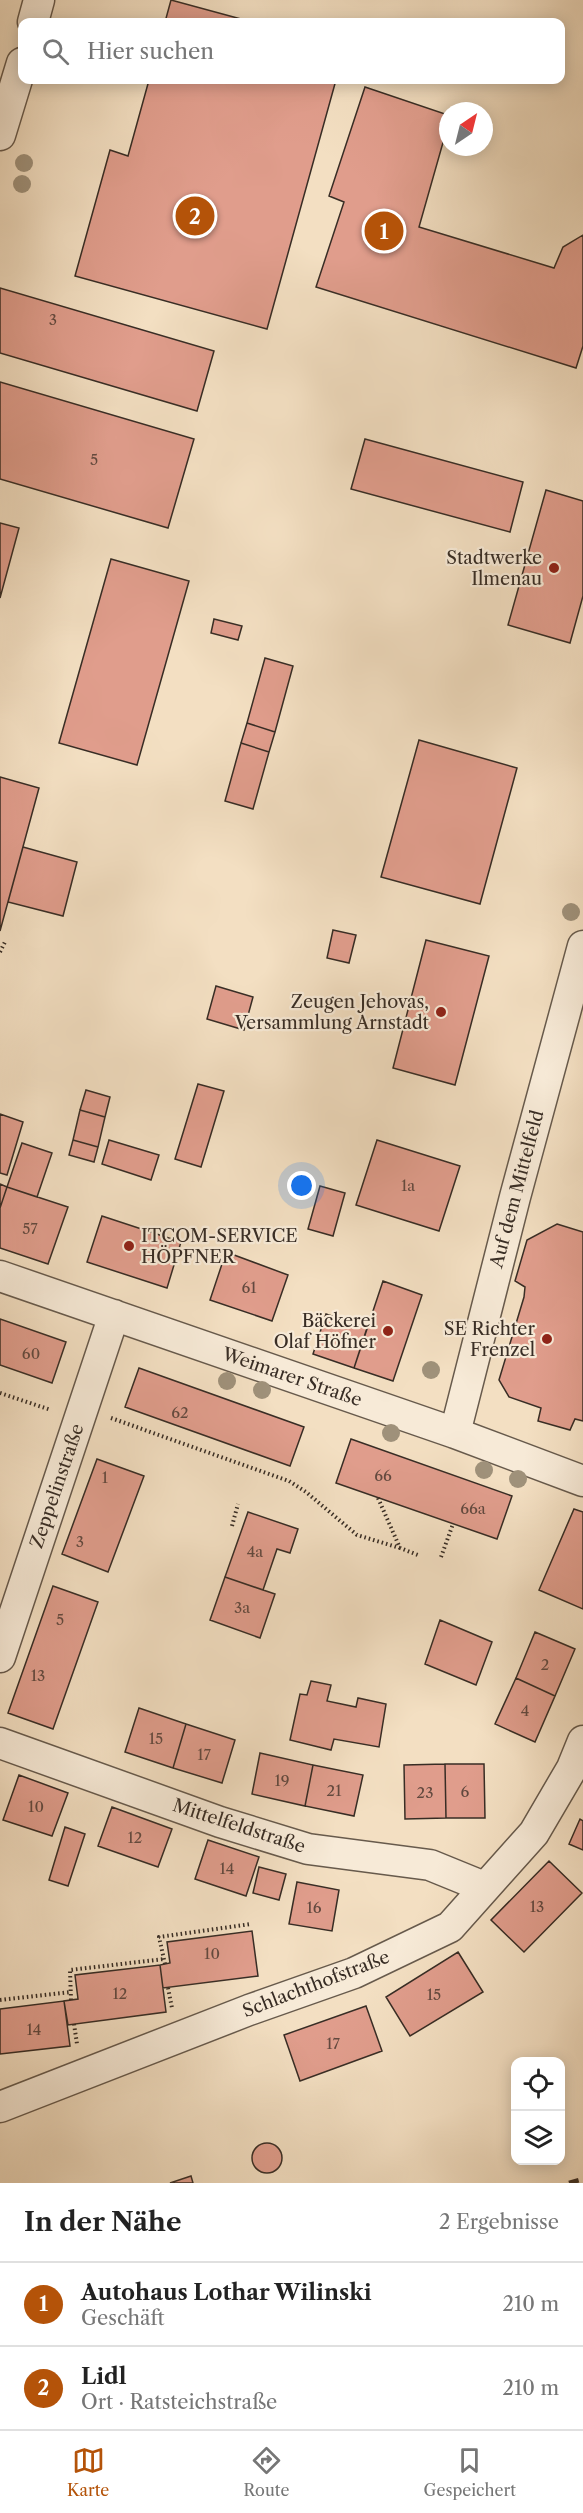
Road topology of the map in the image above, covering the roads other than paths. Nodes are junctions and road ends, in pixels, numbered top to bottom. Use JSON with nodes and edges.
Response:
{"nodes":[{"id":1,"x":39,"y":0,"type":"edge"},
{"id":2,"x":34,"y":18,"type":"edge"},
{"id":3,"x":18,"y":76,"type":"edge"},
{"id":4,"x":0,"y":135,"type":"edge"},
{"id":5,"x":583,"y":946,"type":"edge"},
{"id":6,"x":0,"y":1276,"type":"edge"},
{"id":7,"x":114,"y":1315,"type":"junction"},
{"id":8,"x":455,"y":1433,"type":"junction"},
{"id":9,"x":583,"y":1481,"type":"edge"},
{"id":10,"x":0,"y":1657,"type":"edge"},
{"id":11,"x":583,"y":1741,"type":"edge"},
{"id":12,"x":0,"y":1743,"type":"edge"},
{"id":13,"x":484,"y":1887,"type":"junction"},
{"id":14,"x":0,"y":2107,"type":"edge"}],
"edges":[{"from":1,"to":2,"type":"street"},
{"from":3,"to":4,"type":"street"},
{"from":5,"to":8,"type":"street","name":"Auf dem Mittelfeld"},
{"from":6,"to":7,"type":"street","name":"Weimarer Straße"},
{"from":7,"to":8,"type":"street","name":"Weimarer Straße"},
{"from":7,"to":10,"type":"street","name":"Zeppelinstraße"},
{"from":8,"to":9,"type":"street","name":"Weimarer Straße"},
{"from":11,"to":13,"type":"street","name":"Schlachthofstraße"},
{"from":12,"to":13,"type":"street","name":"Mittelfeldstraße"},
{"from":13,"to":14,"type":"street","name":"Schlachthofstraße"}]}
